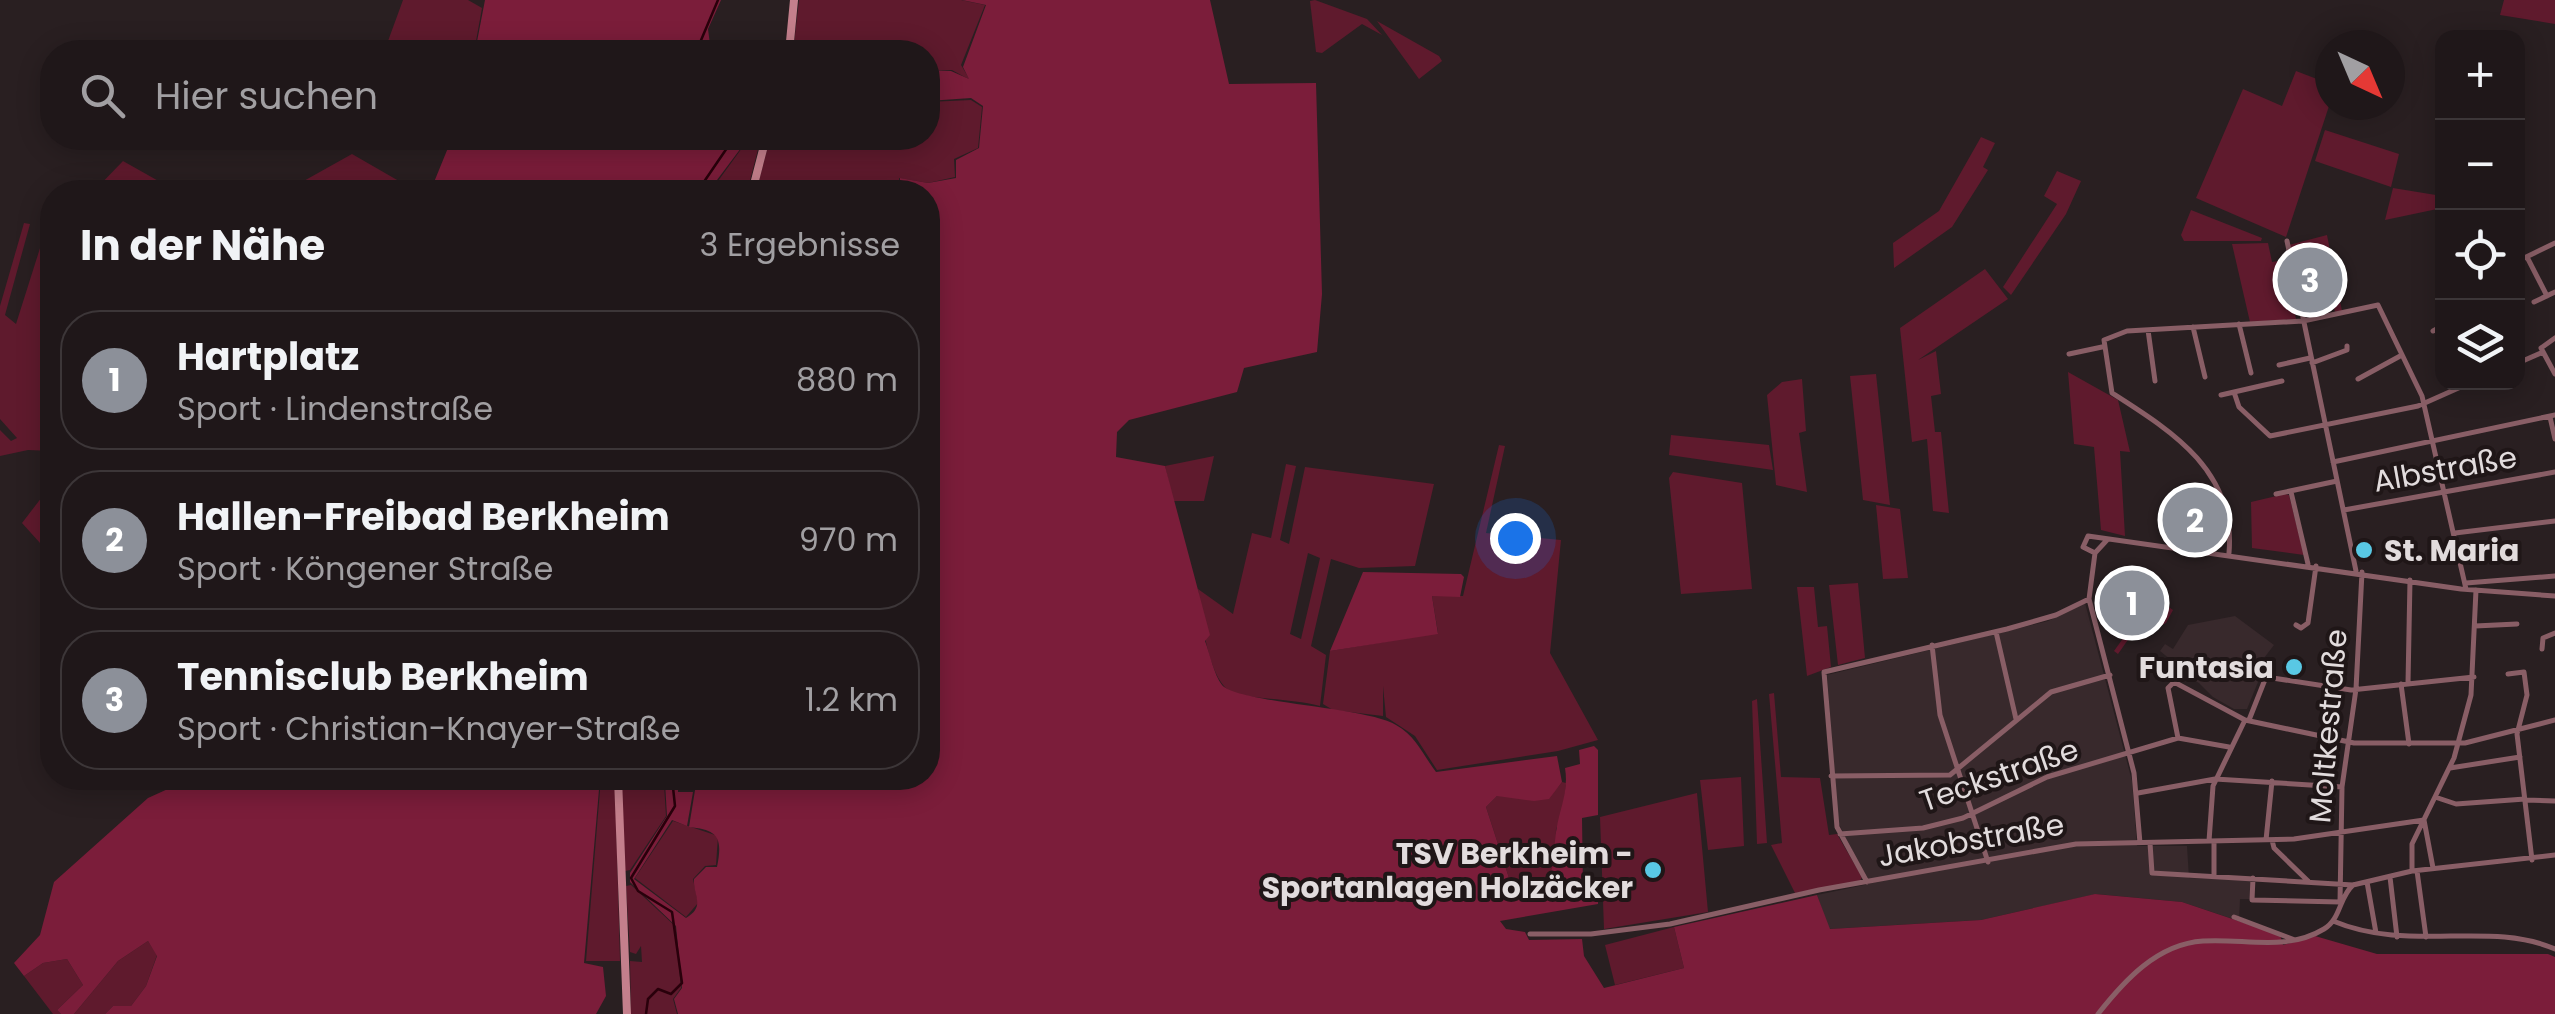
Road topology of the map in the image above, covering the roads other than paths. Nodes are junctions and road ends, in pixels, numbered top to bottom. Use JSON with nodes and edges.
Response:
{"nodes":[{"id":1,"x":794,"y":0,"type":"edge"},
{"id":2,"x":789,"y":40,"type":"edge"},
{"id":3,"x":763,"y":150,"type":"edge"},
{"id":4,"x":755,"y":180,"type":"edge"},
{"id":5,"x":2287,"y":241,"type":"dead end"},
{"id":6,"x":2555,"y":243,"type":"edge"},
{"id":7,"x":2527,"y":257,"type":"joint"},
{"id":8,"x":2555,"y":292,"type":"edge"},
{"id":9,"x":2547,"y":296,"type":"junction"},
{"id":10,"x":2534,"y":302,"type":"dead end"},
{"id":11,"x":2303,"y":321,"type":"junction"},
{"id":12,"x":2239,"y":324,"type":"junction"},
{"id":13,"x":2193,"y":327,"type":"junction"},
{"id":14,"x":2148,"y":330,"type":"junction"},
{"id":15,"x":2555,"y":338,"type":"edge"},
{"id":16,"x":2348,"y":346,"type":"dead end"},
{"id":17,"x":2102,"y":347,"type":"junction"},
{"id":18,"x":2542,"y":349,"type":"junction"},
{"id":19,"x":2069,"y":354,"type":"dead end"},
{"id":20,"x":2402,"y":355,"type":"junction"},
{"id":21,"x":2525,"y":359,"type":"edge"},
{"id":22,"x":2311,"y":360,"type":"junction"},
{"id":23,"x":2280,"y":365,"type":"dead end"},
{"id":24,"x":2251,"y":372,"type":"dead end"},
{"id":25,"x":2555,"y":374,"type":"edge"},
{"id":26,"x":2205,"y":377,"type":"dead end"},
{"id":27,"x":2358,"y":379,"type":"dead end"},
{"id":28,"x":2282,"y":380,"type":"dead end"},
{"id":29,"x":2155,"y":381,"type":"dead end"},
{"id":30,"x":2455,"y":390,"type":"edge"},
{"id":31,"x":2234,"y":392,"type":"junction"},
{"id":32,"x":2221,"y":396,"type":"dead end"},
{"id":33,"x":2424,"y":404,"type":"junction"},
{"id":34,"x":2552,"y":416,"type":"edge"},
{"id":35,"x":2325,"y":423,"type":"junction"},
{"id":36,"x":2555,"y":440,"type":"edge"},
{"id":37,"x":2434,"y":443,"type":"junction"},
{"id":38,"x":2333,"y":462,"type":"junction"},
{"id":39,"x":2555,"y":472,"type":"edge"},
{"id":40,"x":2338,"y":481,"type":"junction"},
{"id":41,"x":2445,"y":491,"type":"junction"},
{"id":42,"x":2290,"y":492,"type":"junction"},
{"id":43,"x":2276,"y":494,"type":"dead end"},
{"id":44,"x":2344,"y":510,"type":"junction"},
{"id":45,"x":2555,"y":520,"type":"edge"},
{"id":46,"x":2455,"y":534,"type":"junction"},
{"id":47,"x":2110,"y":540,"type":"junction"},
{"id":48,"x":2095,"y":553,"type":"junction"},
{"id":49,"x":2228,"y":554,"type":"junction"},
{"id":50,"x":2308,"y":564,"type":"junction"},
{"id":51,"x":2316,"y":566,"type":"junction"},
{"id":52,"x":2359,"y":572,"type":"junction"},
{"id":53,"x":2555,"y":576,"type":"edge"},
{"id":54,"x":2410,"y":580,"type":"junction"},
{"id":55,"x":2466,"y":586,"type":"junction"},
{"id":56,"x":2476,"y":590,"type":"junction"},
{"id":57,"x":2555,"y":596,"type":"edge"},
{"id":58,"x":2089,"y":598,"type":"junction"},
{"id":59,"x":2517,"y":624,"type":"dead end"},
{"id":60,"x":2296,"y":625,"type":"dead end"},
{"id":61,"x":2476,"y":626,"type":"junction"},
{"id":62,"x":1996,"y":632,"type":"junction"},
{"id":63,"x":2555,"y":633,"type":"edge"},
{"id":64,"x":1932,"y":645,"type":"junction"},
{"id":65,"x":2542,"y":649,"type":"dead end"},
{"id":66,"x":2508,"y":674,"type":"dead end"},
{"id":67,"x":2110,"y":675,"type":"junction"},
{"id":68,"x":2474,"y":678,"type":"junction"},
{"id":69,"x":2404,"y":684,"type":"junction"},
{"id":70,"x":2356,"y":689,"type":"junction"},
{"id":71,"x":2016,"y":718,"type":"junction"},
{"id":72,"x":2247,"y":720,"type":"junction"},
{"id":73,"x":2555,"y":720,"type":"edge"},
{"id":74,"x":2518,"y":729,"type":"junction"},
{"id":75,"x":2178,"y":738,"type":"junction"},
{"id":76,"x":2348,"y":743,"type":"junction"},
{"id":77,"x":2458,"y":743,"type":"junction"},
{"id":78,"x":2409,"y":744,"type":"junction"},
{"id":79,"x":2229,"y":746,"type":"junction"},
{"id":80,"x":2129,"y":755,"type":"junction"},
{"id":81,"x":2520,"y":757,"type":"junction"},
{"id":82,"x":2450,"y":768,"type":"junction"},
{"id":83,"x":1958,"y":770,"type":"junction"},
{"id":84,"x":1831,"y":776,"type":"junction"},
{"id":85,"x":2215,"y":780,"type":"junction"},
{"id":86,"x":2272,"y":781,"type":"junction"},
{"id":87,"x":2342,"y":787,"type":"junction"},
{"id":88,"x":618,"y":790,"type":"edge"},
{"id":89,"x":2138,"y":793,"type":"junction"},
{"id":90,"x":2436,"y":796,"type":"junction"},
{"id":91,"x":2525,"y":799,"type":"junction"},
{"id":92,"x":2555,"y":800,"type":"edge"},
{"id":93,"x":1972,"y":814,"type":"junction"},
{"id":94,"x":2424,"y":820,"type":"junction"},
{"id":95,"x":1840,"y":834,"type":"junction"},
{"id":96,"x":2341,"y":834,"type":"junction"},
{"id":97,"x":2269,"y":840,"type":"junction"},
{"id":98,"x":2212,"y":842,"type":"junction"},
{"id":99,"x":2140,"y":843,"type":"junction"},
{"id":100,"x":2150,"y":843,"type":"junction"},
{"id":101,"x":2555,"y":855,"type":"edge"},
{"id":102,"x":2532,"y":860,"type":"junction"},
{"id":103,"x":1988,"y":862,"type":"junction"},
{"id":104,"x":2433,"y":868,"type":"junction"},
{"id":105,"x":2414,"y":871,"type":"junction"},
{"id":106,"x":2214,"y":876,"type":"junction"},
{"id":107,"x":2390,"y":877,"type":"junction"},
{"id":108,"x":2253,"y":878,"type":"junction"},
{"id":109,"x":2308,"y":881,"type":"junction"},
{"id":110,"x":1867,"y":882,"type":"junction"},
{"id":111,"x":2367,"y":882,"type":"junction"},
{"id":112,"x":2339,"y":883,"type":"junction"},
{"id":113,"x":2353,"y":885,"type":"junction"},
{"id":114,"x":2340,"y":902,"type":"junction"},
{"id":115,"x":2234,"y":918,"type":"dead end"},
{"id":116,"x":2334,"y":921,"type":"junction"},
{"id":117,"x":1530,"y":934,"type":"dead end"},
{"id":118,"x":2376,"y":934,"type":"junction"},
{"id":119,"x":2396,"y":937,"type":"junction"},
{"id":120,"x":2426,"y":938,"type":"junction"},
{"id":121,"x":2295,"y":940,"type":"junction"},
{"id":122,"x":2555,"y":948,"type":"edge"},
{"id":123,"x":626,"y":1014,"type":"edge"},
{"id":124,"x":2098,"y":1014,"type":"edge"}],
"edges":[{"from":1,"to":2,"type":"main road"},
{"from":3,"to":4,"type":"main road"},
{"from":5,"to":11,"type":"street","name":"Moltkestraße"},
{"from":6,"to":7,"type":"street"},
{"from":7,"to":9,"type":"street"},
{"from":8,"to":9,"type":"street"},
{"from":9,"to":10,"type":"street"},
{"from":11,"to":12,"type":"street"},
{"from":11,"to":20,"type":"street"},
{"from":11,"to":22,"type":"street","name":"Moltkestraße"},
{"from":12,"to":13,"type":"street"},
{"from":12,"to":24,"type":"street"},
{"from":13,"to":14,"type":"street"},
{"from":13,"to":26,"type":"street"},
{"from":14,"to":17,"type":"street"},
{"from":14,"to":29,"type":"street"},
{"from":15,"to":18,"type":"street"},
{"from":16,"to":22,"type":"street"},
{"from":17,"to":19,"type":"street"},
{"from":17,"to":49,"type":"street"},
{"from":18,"to":21,"type":"street"},
{"from":18,"to":25,"type":"street"},
{"from":20,"to":27,"type":"street"},
{"from":20,"to":33,"type":"street"},
{"from":22,"to":23,"type":"street"},
{"from":22,"to":35,"type":"street","name":"Moltkestraße"},
{"from":28,"to":31,"type":"street"},
{"from":30,"to":33,"type":"street"},
{"from":31,"to":32,"type":"street"},
{"from":31,"to":35,"type":"street"},
{"from":33,"to":35,"type":"street"},
{"from":33,"to":37,"type":"street"},
{"from":34,"to":36,"type":"street"},
{"from":34,"to":37,"type":"street"},
{"from":35,"to":38,"type":"street","name":"Moltkestraße"},
{"from":37,"to":38,"type":"street"},
{"from":37,"to":41,"type":"street"},
{"from":38,"to":40,"type":"street","name":"Moltkestraße"},
{"from":39,"to":41,"type":"street","name":"Albstraße"},
{"from":40,"to":42,"type":"street"},
{"from":40,"to":44,"type":"street","name":"Moltkestraße"},
{"from":41,"to":44,"type":"street","name":"Albstraße"},
{"from":41,"to":46,"type":"street"},
{"from":42,"to":43,"type":"street"},
{"from":42,"to":50,"type":"street"},
{"from":44,"to":52,"type":"street","name":"Moltkestraße"},
{"from":45,"to":46,"type":"street"},
{"from":46,"to":55,"type":"street"},
{"from":47,"to":48,"type":"street"},
{"from":47,"to":48,"type":"street"},
{"from":47,"to":49,"type":"street"},
{"from":48,"to":58,"type":"street"},
{"from":49,"to":50,"type":"street"},
{"from":50,"to":51,"type":"street"},
{"from":51,"to":52,"type":"street"},
{"from":51,"to":60,"type":"street"},
{"from":52,"to":54,"type":"street"},
{"from":52,"to":70,"type":"street","name":"Moltkestraße"},
{"from":53,"to":55,"type":"street"},
{"from":54,"to":55,"type":"street"},
{"from":54,"to":69,"type":"street"},
{"from":55,"to":56,"type":"street"},
{"from":56,"to":57,"type":"street"},
{"from":56,"to":61,"type":"street"},
{"from":58,"to":62,"type":"street"},
{"from":58,"to":67,"type":"street"},
{"from":59,"to":61,"type":"street"},
{"from":61,"to":68,"type":"street"},
{"from":62,"to":64,"type":"street"},
{"from":62,"to":71,"type":"street"},
{"from":63,"to":65,"type":"street"},
{"from":64,"to":83,"type":"street"},
{"from":64,"to":84,"type":"street"},
{"from":66,"to":74,"type":"street"},
{"from":67,"to":71,"type":"street"},
{"from":67,"to":80,"type":"street"},
{"from":68,"to":69,"type":"street"},
{"from":68,"to":77,"type":"street"},
{"from":69,"to":70,"type":"street"},
{"from":69,"to":78,"type":"street"},
{"from":70,"to":72,"type":"street"},
{"from":70,"to":76,"type":"street","name":"Moltkestraße"},
{"from":71,"to":83,"type":"street"},
{"from":72,"to":75,"type":"street"},
{"from":72,"to":76,"type":"street"},
{"from":72,"to":79,"type":"street"},
{"from":73,"to":74,"type":"street"},
{"from":74,"to":77,"type":"street"},
{"from":74,"to":81,"type":"street"},
{"from":75,"to":79,"type":"street","name":"Teckstraße"},
{"from":75,"to":80,"type":"street","name":"Teckstraße"},
{"from":76,"to":78,"type":"street"},
{"from":76,"to":87,"type":"street","name":"Moltkestraße"},
{"from":77,"to":78,"type":"street"},
{"from":77,"to":82,"type":"street"},
{"from":79,"to":85,"type":"street"},
{"from":80,"to":89,"type":"street"},
{"from":80,"to":93,"type":"street","name":"Teckstraße"},
{"from":81,"to":82,"type":"street"},
{"from":81,"to":91,"type":"street"},
{"from":82,"to":90,"type":"street"},
{"from":83,"to":84,"type":"street"},
{"from":83,"to":93,"type":"street"},
{"from":84,"to":95,"type":"street"},
{"from":85,"to":86,"type":"street"},
{"from":85,"to":89,"type":"street"},
{"from":85,"to":98,"type":"street"},
{"from":86,"to":87,"type":"street"},
{"from":86,"to":97,"type":"street"},
{"from":87,"to":96,"type":"street","name":"Moltkestraße"},
{"from":88,"to":123,"type":"main road"},
{"from":89,"to":99,"type":"street"},
{"from":90,"to":91,"type":"street"},
{"from":90,"to":94,"type":"street"},
{"from":91,"to":92,"type":"street"},
{"from":91,"to":102,"type":"street"},
{"from":93,"to":95,"type":"street","name":"Teckstraße"},
{"from":93,"to":103,"type":"street"},
{"from":94,"to":96,"type":"street","name":"Jakobstraße"},
{"from":94,"to":104,"type":"street"},
{"from":94,"to":105,"type":"street"},
{"from":95,"to":110,"type":"street"},
{"from":96,"to":97,"type":"street","name":"Jakobstraße"},
{"from":96,"to":112,"type":"street","name":"Moltkestraße"},
{"from":97,"to":98,"type":"street","name":"Jakobstraße"},
{"from":97,"to":109,"type":"street"},
{"from":98,"to":100,"type":"street","name":"Jakobstraße"},
{"from":98,"to":106,"type":"street"},
{"from":99,"to":100,"type":"street","name":"Jakobstraße"},
{"from":99,"to":103,"type":"street","name":"Jakobstraße"},
{"from":100,"to":106,"type":"street"},
{"from":101,"to":102,"type":"street"},
{"from":102,"to":104,"type":"street"},
{"from":103,"to":110,"type":"street","name":"Jakobstraße"},
{"from":104,"to":105,"type":"street"},
{"from":105,"to":107,"type":"street"},
{"from":105,"to":120,"type":"street"},
{"from":106,"to":108,"type":"street"},
{"from":107,"to":111,"type":"street"},
{"from":107,"to":119,"type":"street"},
{"from":108,"to":109,"type":"street"},
{"from":108,"to":114,"type":"street"},
{"from":109,"to":112,"type":"street"},
{"from":110,"to":117,"type":"street","name":"Jakobstraße"},
{"from":111,"to":113,"type":"street"},
{"from":111,"to":118,"type":"street"},
{"from":112,"to":113,"type":"street"},
{"from":112,"to":114,"type":"street","name":"Moltkestraße"},
{"from":113,"to":114,"type":"street"},
{"from":114,"to":116,"type":"street"},
{"from":115,"to":121,"type":"street"},
{"from":116,"to":118,"type":"street"},
{"from":116,"to":121,"type":"street"},
{"from":118,"to":119,"type":"street"},
{"from":119,"to":120,"type":"street"},
{"from":120,"to":122,"type":"street"},
{"from":121,"to":124,"type":"street"}]}
